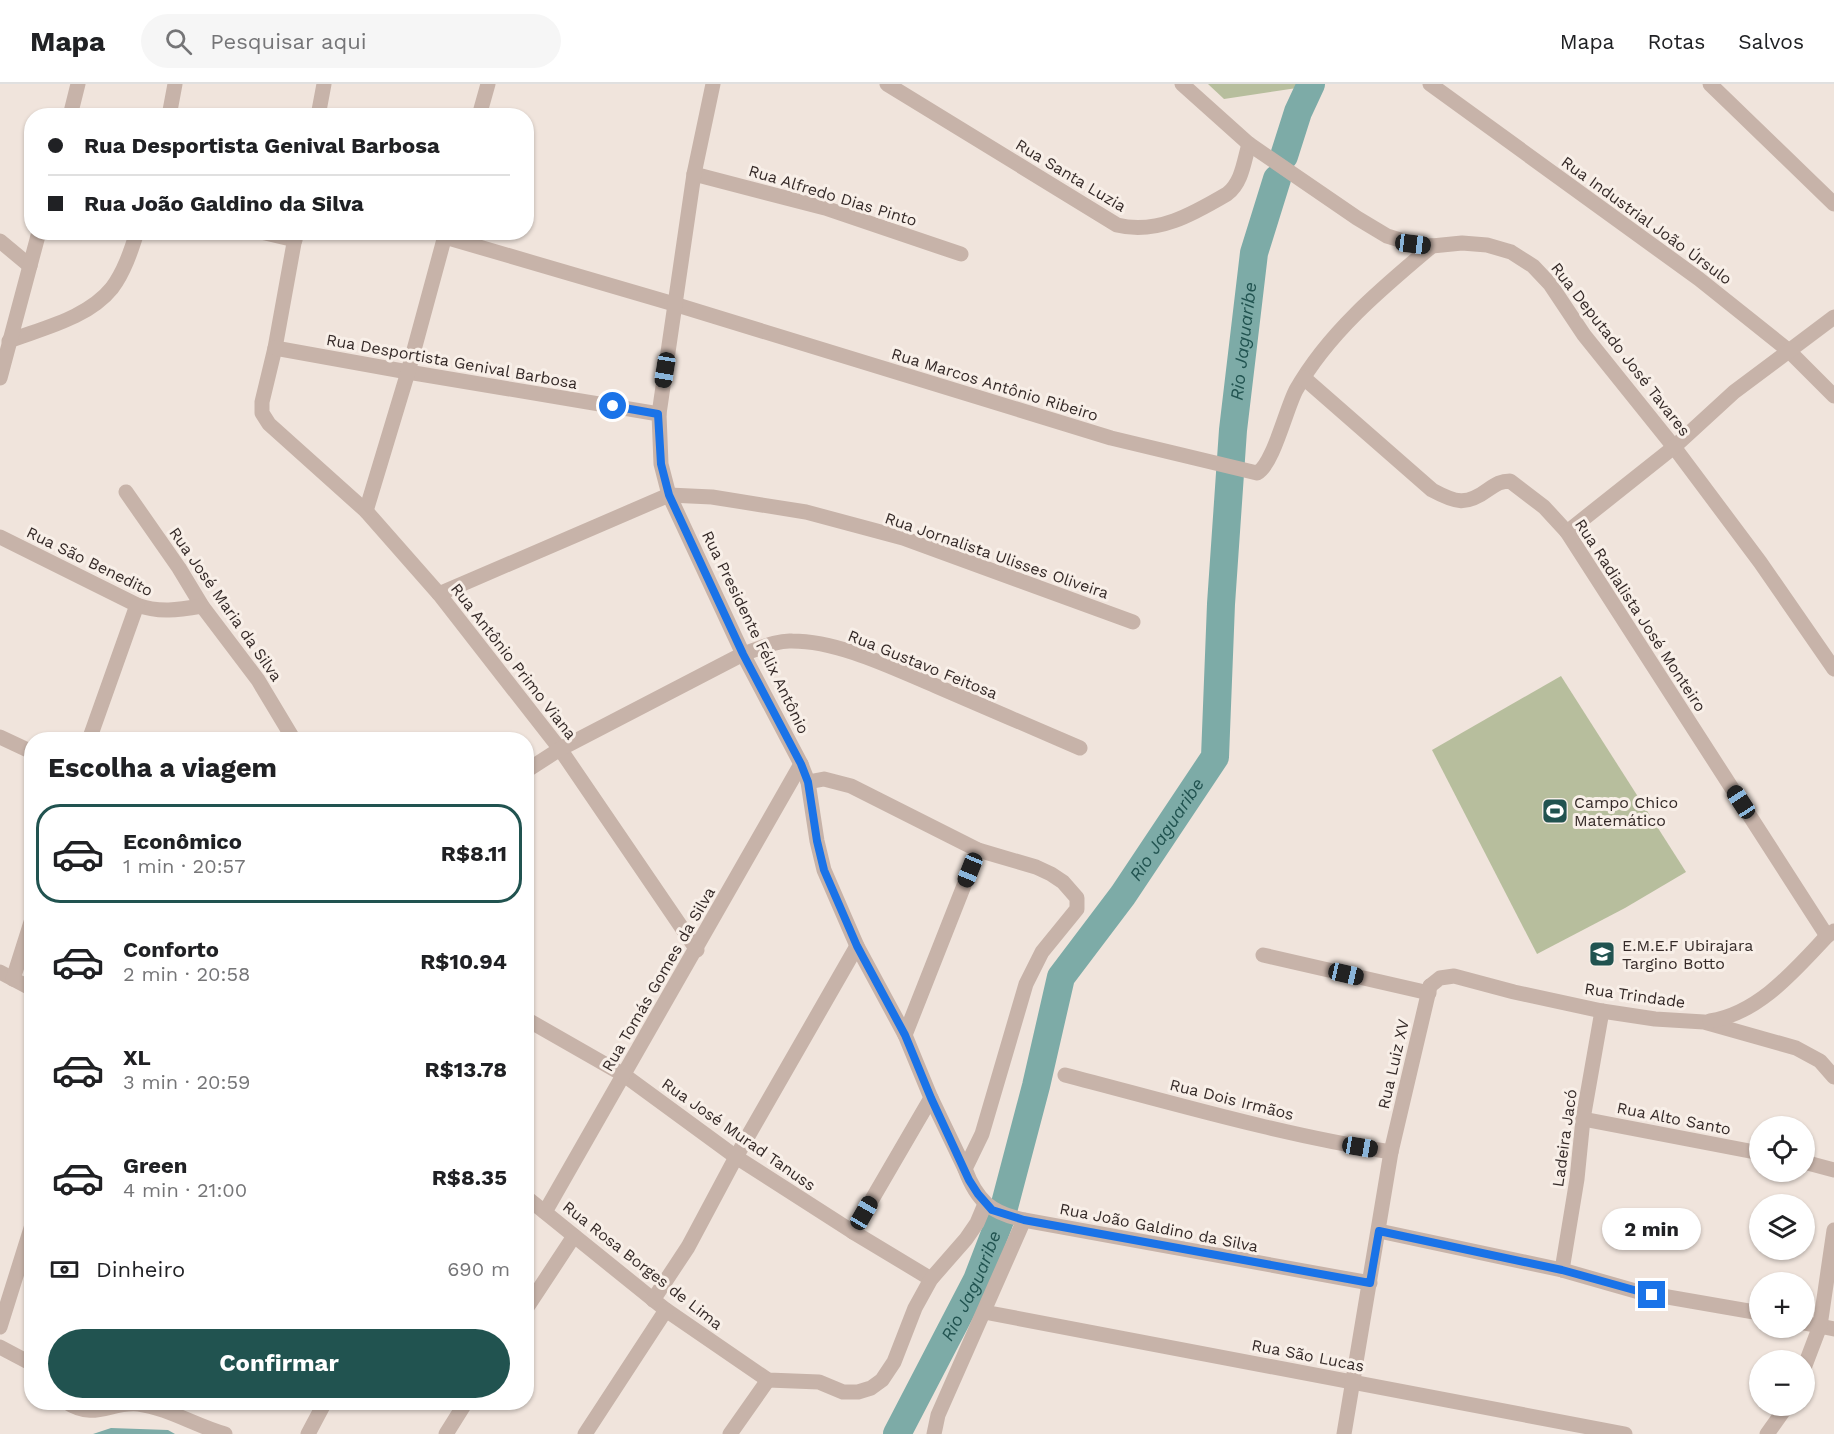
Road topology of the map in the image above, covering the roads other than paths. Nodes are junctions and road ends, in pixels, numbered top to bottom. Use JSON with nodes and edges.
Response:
{"nodes":[{"id":1,"x":78,"y":84,"type":"edge"},
{"id":2,"x":175,"y":84,"type":"edge"},
{"id":3,"x":324,"y":84,"type":"edge"},
{"id":4,"x":488,"y":84,"type":"edge"},
{"id":5,"x":713,"y":84,"type":"edge"},
{"id":6,"x":887,"y":84,"type":"edge"},
{"id":7,"x":1182,"y":84,"type":"edge"},
{"id":8,"x":1431,"y":84,"type":"edge"},
{"id":9,"x":1710,"y":84,"type":"edge"},
{"id":10,"x":72,"y":108,"type":"edge"},
{"id":11,"x":170,"y":108,"type":"edge"},
{"id":12,"x":320,"y":108,"type":"edge"},
{"id":13,"x":481,"y":108,"type":"edge"},
{"id":14,"x":1249,"y":144,"type":"junction"},
{"id":15,"x":694,"y":174,"type":"junction"},
{"id":16,"x":1834,"y":204,"type":"edge"},
{"id":17,"x":37,"y":240,"type":"edge"},
{"id":18,"x":134,"y":240,"type":"edge"},
{"id":19,"x":295,"y":240,"type":"edge"},
{"id":20,"x":444,"y":240,"type":"edge"},
{"id":21,"x":462,"y":240,"type":"edge"},
{"id":22,"x":0,"y":242,"type":"edge"},
{"id":23,"x":1432,"y":246,"type":"junction"},
{"id":24,"x":961,"y":254,"type":"dead end"},
{"id":25,"x":30,"y":266,"type":"junction"},
{"id":26,"x":674,"y":304,"type":"junction"},
{"id":27,"x":1834,"y":317,"type":"edge"},
{"id":28,"x":9,"y":341,"type":"junction"},
{"id":29,"x":275,"y":348,"type":"junction"},
{"id":30,"x":1788,"y":350,"type":"junction"},
{"id":31,"x":408,"y":372,"type":"junction"},
{"id":32,"x":0,"y":378,"type":"edge"},
{"id":33,"x":1304,"y":378,"type":"junction"},
{"id":34,"x":1834,"y":396,"type":"edge"},
{"id":35,"x":658,"y":414,"type":"junction"},
{"id":36,"x":1674,"y":447,"type":"junction"},
{"id":37,"x":126,"y":492,"type":"dead end"},
{"id":38,"x":669,"y":495,"type":"junction"},
{"id":39,"x":366,"y":511,"type":"junction"},
{"id":40,"x":1567,"y":532,"type":"junction"},
{"id":41,"x":0,"y":537,"type":"edge"},
{"id":42,"x":439,"y":594,"type":"junction"},
{"id":43,"x":136,"y":605,"type":"junction"},
{"id":44,"x":202,"y":606,"type":"junction"},
{"id":45,"x":1133,"y":622,"type":"dead end"},
{"id":46,"x":743,"y":654,"type":"junction"},
{"id":47,"x":1834,"y":669,"type":"edge"},
{"id":48,"x":92,"y":732,"type":"edge"},
{"id":49,"x":289,"y":732,"type":"edge"},
{"id":50,"x":0,"y":737,"type":"edge"},
{"id":51,"x":24,"y":748,"type":"edge"},
{"id":52,"x":1080,"y":748,"type":"dead end"},
{"id":53,"x":561,"y":749,"type":"junction"},
{"id":54,"x":801,"y":764,"type":"junction"},
{"id":55,"x":534,"y":766,"type":"edge"},
{"id":56,"x":808,"y":782,"type":"junction"},
{"id":57,"x":978,"y":850,"type":"junction"},
{"id":58,"x":1831,"y":933,"type":"edge"},
{"id":59,"x":24,"y":936,"type":"edge"},
{"id":60,"x":857,"y":946,"type":"junction"},
{"id":61,"x":697,"y":950,"type":"junction"},
{"id":62,"x":1263,"y":955,"type":"dead end"},
{"id":63,"x":6,"y":975,"type":"edge"},
{"id":64,"x":24,"y":985,"type":"edge"},
{"id":65,"x":1430,"y":990,"type":"junction"},
{"id":66,"x":1602,"y":1011,"type":"junction"},
{"id":67,"x":1704,"y":1022,"type":"junction"},
{"id":68,"x":534,"y":1024,"type":"edge"},
{"id":69,"x":905,"y":1035,"type":"junction"},
{"id":70,"x":1832,"y":1074,"type":"edge"},
{"id":71,"x":624,"y":1075,"type":"junction"},
{"id":72,"x":1065,"y":1075,"type":"dead end"},
{"id":73,"x":931,"y":1098,"type":"junction"},
{"id":74,"x":1583,"y":1119,"type":"junction"},
{"id":75,"x":1749,"y":1151,"type":"edge"},
{"id":76,"x":1391,"y":1152,"type":"junction"},
{"id":77,"x":736,"y":1157,"type":"junction"},
{"id":78,"x":1815,"y":1164,"type":"edge"},
{"id":79,"x":965,"y":1169,"type":"junction"},
{"id":80,"x":1834,"y":1170,"type":"edge"},
{"id":81,"x":534,"y":1203,"type":"edge"},
{"id":82,"x":989,"y":1207,"type":"junction"},
{"id":83,"x":545,"y":1212,"type":"junction"},
{"id":84,"x":1019,"y":1219,"type":"junction"},
{"id":85,"x":1834,"y":1230,"type":"edge"},
{"id":86,"x":1379,"y":1231,"type":"junction"},
{"id":87,"x":853,"y":1232,"type":"junction"},
{"id":88,"x":574,"y":1236,"type":"junction"},
{"id":89,"x":24,"y":1250,"type":"edge"},
{"id":90,"x":1562,"y":1270,"type":"junction"},
{"id":91,"x":931,"y":1279,"type":"junction"},
{"id":92,"x":1370,"y":1283,"type":"junction"},
{"id":93,"x":534,"y":1297,"type":"edge"},
{"id":94,"x":653,"y":1300,"type":"junction"},
{"id":95,"x":666,"y":1310,"type":"junction"},
{"id":96,"x":1749,"y":1311,"type":"edge"},
{"id":97,"x":984,"y":1312,"type":"junction"},
{"id":98,"x":1819,"y":1326,"type":"edge"},
{"id":99,"x":0,"y":1327,"type":"edge"},
{"id":100,"x":0,"y":1347,"type":"edge"},
{"id":101,"x":1810,"y":1350,"type":"edge"},
{"id":102,"x":24,"y":1360,"type":"edge"},
{"id":103,"x":768,"y":1380,"type":"junction"},
{"id":104,"x":1354,"y":1382,"type":"junction"},
{"id":105,"x":89,"y":1410,"type":"edge"},
{"id":106,"x":106,"y":1410,"type":"edge"},
{"id":107,"x":160,"y":1410,"type":"edge"},
{"id":108,"x":321,"y":1410,"type":"edge"},
{"id":109,"x":461,"y":1410,"type":"edge"},
{"id":110,"x":1780,"y":1416,"type":"edge"},
{"id":111,"x":225,"y":1434,"type":"edge"},
{"id":112,"x":308,"y":1434,"type":"edge"},
{"id":113,"x":446,"y":1434,"type":"edge"},
{"id":114,"x":585,"y":1434,"type":"edge"},
{"id":115,"x":729,"y":1434,"type":"edge"},
{"id":116,"x":934,"y":1434,"type":"edge"},
{"id":117,"x":1344,"y":1434,"type":"edge"},
{"id":118,"x":1625,"y":1434,"type":"edge"},
{"id":119,"x":1767,"y":1434,"type":"edge"}],
"edges":[{"from":1,"to":10,"type":"street"},
{"from":2,"to":11,"type":"street"},
{"from":3,"to":12,"type":"street"},
{"from":4,"to":13,"type":"street"},
{"from":5,"to":15,"type":"street","name":"Rua Presidente Félix Antônio"},
{"from":6,"to":14,"type":"street","name":"Rua Santa Luzia"},
{"from":7,"to":14,"type":"street","name":"Rua Deputado José Tavares"},
{"from":8,"to":30,"type":"street","name":"Rua Industrial João Úrsulo"},
{"from":9,"to":16,"type":"street"},
{"from":14,"to":23,"type":"street","name":"Rua Deputado José Tavares"},
{"from":15,"to":24,"type":"street","name":"Rua Alfredo Dias Pinto"},
{"from":15,"to":26,"type":"street","name":"Rua Presidente Félix Antônio"},
{"from":17,"to":25,"type":"street"},
{"from":18,"to":28,"type":"street"},
{"from":19,"to":29,"type":"street"},
{"from":20,"to":31,"type":"street"},
{"from":21,"to":26,"type":"street","name":"Rua Marcos Antônio Ribeiro"},
{"from":22,"to":25,"type":"street"},
{"from":23,"to":33,"type":"street","name":"Rua Marcos Antônio Ribeiro"},
{"from":23,"to":36,"type":"street","name":"Rua Deputado José Tavares"},
{"from":25,"to":28,"type":"street"},
{"from":26,"to":33,"type":"street","name":"Rua Marcos Antônio Ribeiro"},
{"from":26,"to":35,"type":"street","name":"Rua Presidente Félix Antônio"},
{"from":27,"to":30,"type":"street"},
{"from":28,"to":32,"type":"street"},
{"from":29,"to":31,"type":"street","name":"Rua Desportista Genival Barbosa"},
{"from":29,"to":39,"type":"street","name":"Rua Antônio Primo Viana"},
{"from":30,"to":34,"type":"street","name":"Rua Industrial João Úrsulo"},
{"from":30,"to":36,"type":"street"},
{"from":31,"to":35,"type":"street","name":"Rua Desportista Genival Barbosa"},
{"from":31,"to":39,"type":"street"},
{"from":33,"to":40,"type":"street","name":"Rua Radialista José Monteiro"},
{"from":35,"to":38,"type":"street","name":"Rua Presidente Félix Antônio"},
{"from":36,"to":40,"type":"street"},
{"from":36,"to":47,"type":"street","name":"Rua Deputado José Tavares"},
{"from":37,"to":44,"type":"street","name":"Rua José Maria da Silva"},
{"from":38,"to":42,"type":"street","name":"Rua Jornalista Ulisses Oliveira"},
{"from":38,"to":45,"type":"street","name":"Rua Jornalista Ulisses Oliveira"},
{"from":38,"to":46,"type":"street","name":"Rua Presidente Félix Antônio"},
{"from":39,"to":42,"type":"street","name":"Rua Antônio Primo Viana"},
{"from":40,"to":58,"type":"street","name":"Rua Radialista José Monteiro"},
{"from":41,"to":43,"type":"street","name":"Rua São Benedito"},
{"from":42,"to":53,"type":"street","name":"Rua Antônio Primo Viana"},
{"from":43,"to":44,"type":"street","name":"Rua São Benedito"},
{"from":43,"to":48,"type":"street"},
{"from":44,"to":49,"type":"street","name":"Rua José Maria da Silva"},
{"from":46,"to":52,"type":"street","name":"Rua Gustavo Feitosa"},
{"from":46,"to":53,"type":"street","name":"Rua Gustavo Feitosa"},
{"from":46,"to":54,"type":"street","name":"Rua Presidente Félix Antônio"},
{"from":50,"to":51,"type":"street"},
{"from":53,"to":55,"type":"street","name":"Rua Gustavo Feitosa"},
{"from":53,"to":61,"type":"street","name":"Rua Antônio Primo Viana"},
{"from":54,"to":56,"type":"street","name":"Rua Presidente Félix Antônio"},
{"from":54,"to":61,"type":"street","name":"Rua Tomás Gomes da Silva"},
{"from":56,"to":57,"type":"street"},
{"from":56,"to":60,"type":"street","name":"Rua Presidente Félix Antônio"},
{"from":57,"to":69,"type":"street"},
{"from":57,"to":79,"type":"street"},
{"from":58,"to":67,"type":"street"},
{"from":59,"to":63,"type":"street"},
{"from":60,"to":69,"type":"street","name":"Rua Presidente Félix Antônio"},
{"from":60,"to":77,"type":"street"},
{"from":61,"to":71,"type":"street","name":"Rua Tomás Gomes da Silva"},
{"from":62,"to":65,"type":"street"},
{"from":63,"to":64,"type":"street"},
{"from":65,"to":66,"type":"street","name":"Rua Trindade"},
{"from":65,"to":76,"type":"street","name":"Rua Luiz XV"},
{"from":66,"to":67,"type":"street","name":"Rua Trindade"},
{"from":66,"to":74,"type":"street","name":"Ladeira Jacó"},
{"from":67,"to":70,"type":"street","name":"Rua Trindade"},
{"from":68,"to":71,"type":"street","name":"Rua José Murad Tanuss"},
{"from":69,"to":73,"type":"street","name":"Rua Presidente Félix Antônio"},
{"from":71,"to":77,"type":"street","name":"Rua José Murad Tanuss"},
{"from":71,"to":83,"type":"street","name":"Rua Tomás Gomes da Silva"},
{"from":72,"to":76,"type":"street","name":"Rua Dois Irmãos"},
{"from":73,"to":79,"type":"street","name":"Rua Presidente Félix Antônio"},
{"from":73,"to":87,"type":"street"},
{"from":74,"to":75,"type":"street","name":"Rua Alto Santo"},
{"from":74,"to":90,"type":"street","name":"Ladeira Jacó"},
{"from":76,"to":86,"type":"street","name":"Rua Luiz XV"},
{"from":77,"to":87,"type":"street","name":"Rua José Murad Tanuss"},
{"from":77,"to":94,"type":"street"},
{"from":78,"to":80,"type":"street"},
{"from":79,"to":82,"type":"street"},
{"from":81,"to":83,"type":"street","name":"Rua Rosa Borges de Lima"},
{"from":82,"to":84,"type":"street","name":"Rua João Galdino da Silva"},
{"from":82,"to":91,"type":"street"},
{"from":83,"to":88,"type":"street","name":"Rua Rosa Borges de Lima"},
{"from":84,"to":92,"type":"street","name":"Rua João Galdino da Silva"},
{"from":84,"to":97,"type":"street"},
{"from":85,"to":98,"type":"street"},
{"from":86,"to":90,"type":"street"},
{"from":86,"to":92,"type":"street","name":"Rua Luiz XV"},
{"from":87,"to":91,"type":"street","name":"Rua José Murad Tanuss"},
{"from":88,"to":93,"type":"street"},
{"from":88,"to":94,"type":"street","name":"Rua Rosa Borges de Lima"},
{"from":89,"to":99,"type":"street"},
{"from":90,"to":96,"type":"street"},
{"from":91,"to":103,"type":"street"},
{"from":92,"to":104,"type":"street","name":"Rua Luiz XV"},
{"from":94,"to":95,"type":"street","name":"Rua Rosa Borges de Lima"},
{"from":95,"to":103,"type":"street","name":"Rua Rosa Borges de Lima"},
{"from":95,"to":114,"type":"street"},
{"from":97,"to":104,"type":"street","name":"Rua São Lucas"},
{"from":97,"to":116,"type":"street"},
{"from":98,"to":101,"type":"street"},
{"from":100,"to":102,"type":"street"},
{"from":103,"to":115,"type":"street"},
{"from":104,"to":117,"type":"street","name":"Rua Luiz XV"},
{"from":104,"to":118,"type":"street","name":"Rua São Lucas"},
{"from":105,"to":106,"type":"street"},
{"from":107,"to":111,"type":"street"},
{"from":108,"to":112,"type":"street"},
{"from":109,"to":113,"type":"street"},
{"from":110,"to":119,"type":"street"}]}
